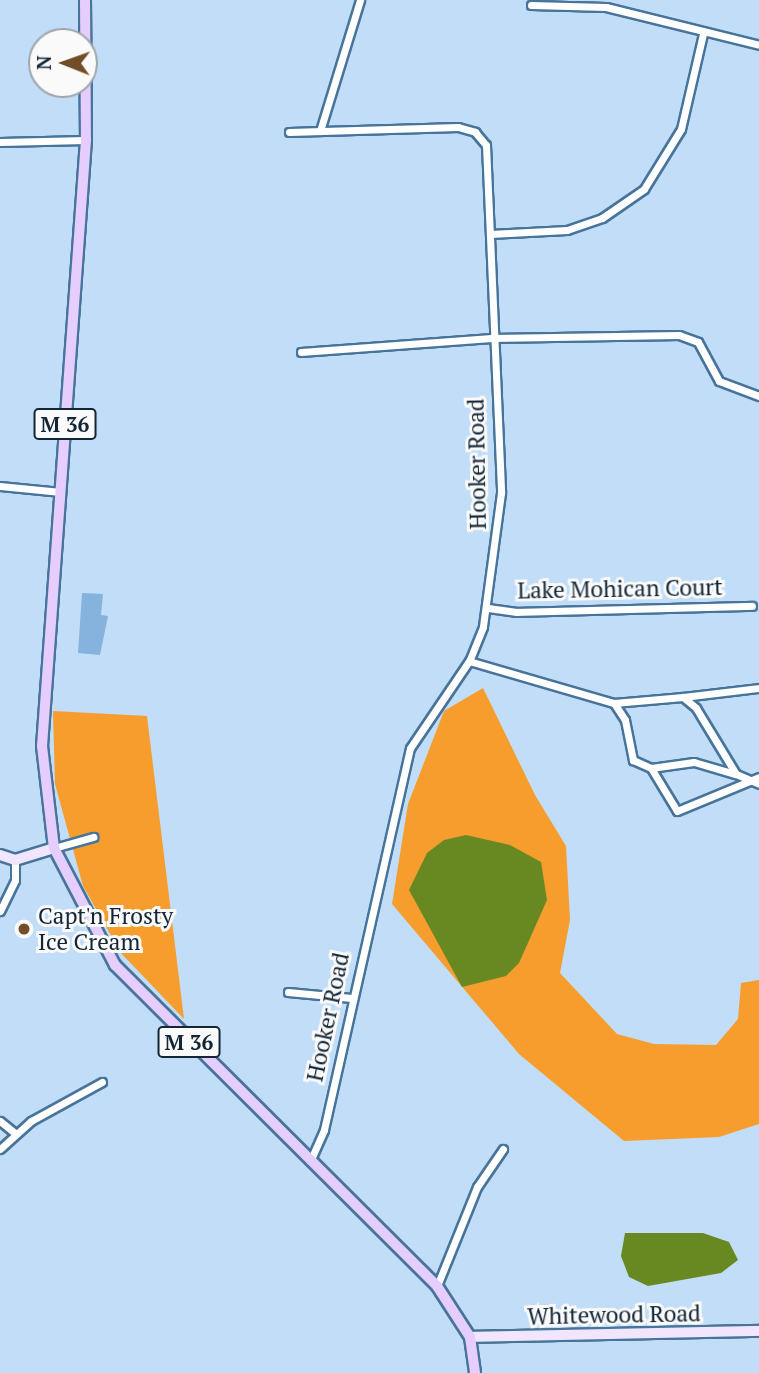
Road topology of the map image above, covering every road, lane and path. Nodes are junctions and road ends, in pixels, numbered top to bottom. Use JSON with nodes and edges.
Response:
{"nodes":[{"id":1,"x":85,"y":0,"type":"edge"},
{"id":2,"x":360,"y":0,"type":"edge"},
{"id":3,"x":531,"y":5,"type":"dead end"},
{"id":4,"x":703,"y":34,"type":"junction"},
{"id":5,"x":759,"y":45,"type":"edge"},
{"id":6,"x":320,"y":131,"type":"junction"},
{"id":7,"x":289,"y":132,"type":"dead end"},
{"id":8,"x":86,"y":140,"type":"junction"},
{"id":9,"x":0,"y":142,"type":"edge"},
{"id":10,"x":490,"y":234,"type":"junction"},
{"id":11,"x":491,"y":338,"type":"junction"},
{"id":12,"x":301,"y":352,"type":"dead end"},
{"id":13,"x":759,"y":396,"type":"edge"},
{"id":14,"x":0,"y":486,"type":"edge"},
{"id":15,"x":60,"y":492,"type":"junction"},
{"id":16,"x":752,"y":606,"type":"dead end"},
{"id":17,"x":488,"y":608,"type":"junction"},
{"id":18,"x":469,"y":661,"type":"junction"},
{"id":19,"x":759,"y":688,"type":"edge"},
{"id":20,"x":683,"y":697,"type":"junction"},
{"id":21,"x":614,"y":703,"type":"junction"},
{"id":22,"x":652,"y":768,"type":"junction"},
{"id":23,"x":736,"y":774,"type":"junction"},
{"id":24,"x":757,"y":781,"type":"edge"},
{"id":25,"x":93,"y":837,"type":"dead end"},
{"id":26,"x":54,"y":848,"type":"junction"},
{"id":27,"x":0,"y":855,"type":"edge"},
{"id":28,"x":15,"y":860,"type":"junction"},
{"id":29,"x":0,"y":911,"type":"edge"},
{"id":30,"x":288,"y":992,"type":"dead end"},
{"id":31,"x":352,"y":999,"type":"junction"},
{"id":32,"x":102,"y":1082,"type":"dead end"},
{"id":33,"x":0,"y":1122,"type":"edge"},
{"id":34,"x":15,"y":1133,"type":"junction"},
{"id":35,"x":0,"y":1149,"type":"edge"},
{"id":36,"x":503,"y":1149,"type":"dead end"},
{"id":37,"x":310,"y":1161,"type":"junction"},
{"id":38,"x":437,"y":1286,"type":"junction"},
{"id":39,"x":759,"y":1331,"type":"edge"},
{"id":40,"x":470,"y":1338,"type":"junction"},
{"id":41,"x":475,"y":1373,"type":"edge"}],
"edges":[{"from":1,"to":8,"type":"main road","number":"M 36"},
{"from":2,"to":6,"type":"street"},
{"from":3,"to":4,"type":"street"},
{"from":4,"to":5,"type":"street"},
{"from":4,"to":10,"type":"street"},
{"from":6,"to":7,"type":"street","name":"Hooker Road"},
{"from":6,"to":10,"type":"street","name":"Hooker Road"},
{"from":8,"to":9,"type":"street"},
{"from":8,"to":15,"type":"main road","number":"M 36"},
{"from":10,"to":11,"type":"street","name":"Hooker Road"},
{"from":11,"to":12,"type":"street"},
{"from":11,"to":13,"type":"street"},
{"from":11,"to":17,"type":"street","name":"Hooker Road"},
{"from":14,"to":15,"type":"street"},
{"from":15,"to":26,"type":"main road","number":"M 36"},
{"from":16,"to":17,"type":"street","name":"Lake Mohican Court"},
{"from":17,"to":18,"type":"street","name":"Hooker Road"},
{"from":18,"to":21,"type":"street"},
{"from":18,"to":31,"type":"street","name":"Hooker Road"},
{"from":19,"to":20,"type":"street"},
{"from":20,"to":21,"type":"street"},
{"from":20,"to":23,"type":"street"},
{"from":21,"to":22,"type":"street"},
{"from":22,"to":23,"type":"street"},
{"from":22,"to":24,"type":"street"},
{"from":23,"to":24,"type":"street"},
{"from":25,"to":26,"type":"street"},
{"from":26,"to":28,"type":"street"},
{"from":26,"to":37,"type":"main road","number":"M 36"},
{"from":27,"to":28,"type":"street"},
{"from":28,"to":29,"type":"street"},
{"from":30,"to":31,"type":"street"},
{"from":31,"to":37,"type":"street","name":"Hooker Road"},
{"from":32,"to":34,"type":"street"},
{"from":33,"to":34,"type":"street"},
{"from":34,"to":35,"type":"street"},
{"from":36,"to":38,"type":"street"},
{"from":37,"to":38,"type":"main road","number":"M 36"},
{"from":38,"to":40,"type":"main road","number":"M 36"},
{"from":39,"to":40,"type":"street","name":"Whitewood Road"},
{"from":40,"to":41,"type":"main road","number":"M 36"}]}
